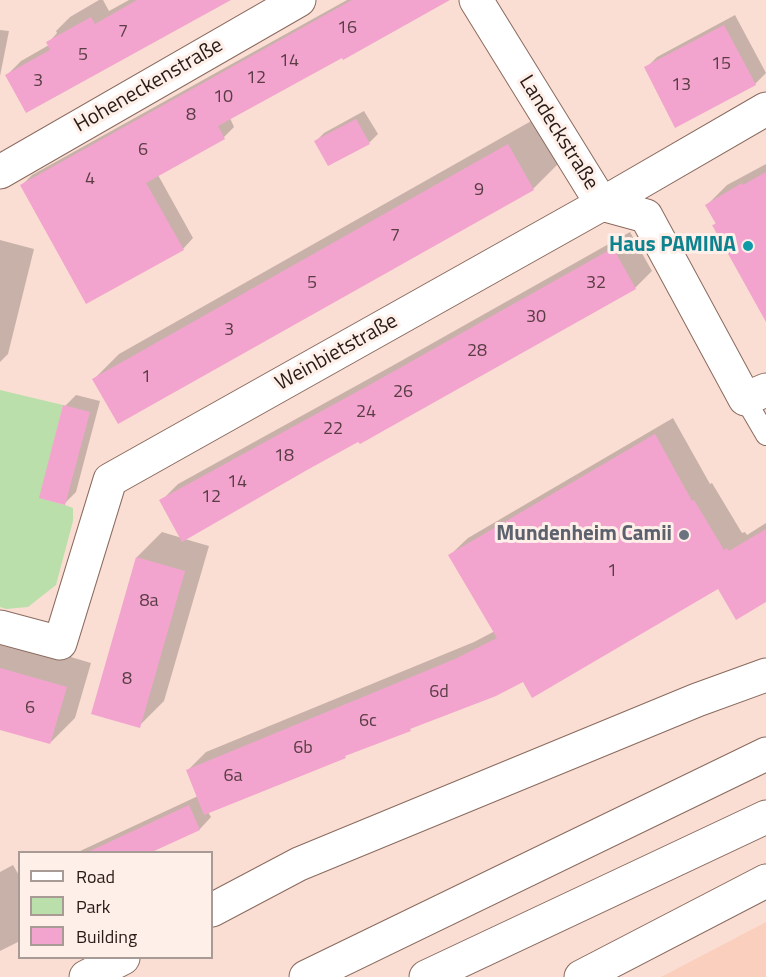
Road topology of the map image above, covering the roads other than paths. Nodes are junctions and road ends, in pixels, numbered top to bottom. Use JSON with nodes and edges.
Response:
{"nodes":[{"id":1,"x":299,"y":0,"type":"edge"},
{"id":2,"x":476,"y":0,"type":"edge"},
{"id":3,"x":766,"y":109,"type":"edge"},
{"id":4,"x":0,"y":172,"type":"edge"},
{"id":5,"x":602,"y":204,"type":"junction"},
{"id":6,"x":756,"y":395,"type":"edge"},
{"id":7,"x":766,"y":435,"type":"edge"},
{"id":8,"x":0,"y":627,"type":"edge"},
{"id":9,"x":766,"y":675,"type":"edge"},
{"id":10,"x":766,"y":754,"type":"edge"},
{"id":11,"x":766,"y":816,"type":"edge"},
{"id":12,"x":766,"y":881,"type":"edge"},
{"id":13,"x":213,"y":909,"type":"edge"},
{"id":14,"x":119,"y":959,"type":"edge"},
{"id":15,"x":86,"y":977,"type":"edge"},
{"id":16,"x":306,"y":977,"type":"edge"},
{"id":17,"x":426,"y":977,"type":"edge"},
{"id":18,"x":581,"y":977,"type":"edge"}],
"edges":[{"from":1,"to":4,"type":"main road","name":"Hoheneckenstraße"},
{"from":2,"to":5,"type":"main road","name":"Landeckstraße"},
{"from":3,"to":5,"type":"main road","name":"Weinbietstraße"},
{"from":5,"to":6,"type":"main road","name":"Landeckstraße"},
{"from":5,"to":8,"type":"main road","name":"Weinbietstraße"},
{"from":6,"to":7,"type":"lane"},
{"from":9,"to":13,"type":"main road"},
{"from":10,"to":16,"type":"main road"},
{"from":11,"to":17,"type":"main road"},
{"from":12,"to":18,"type":"main road"},
{"from":14,"to":15,"type":"main road"}]}
